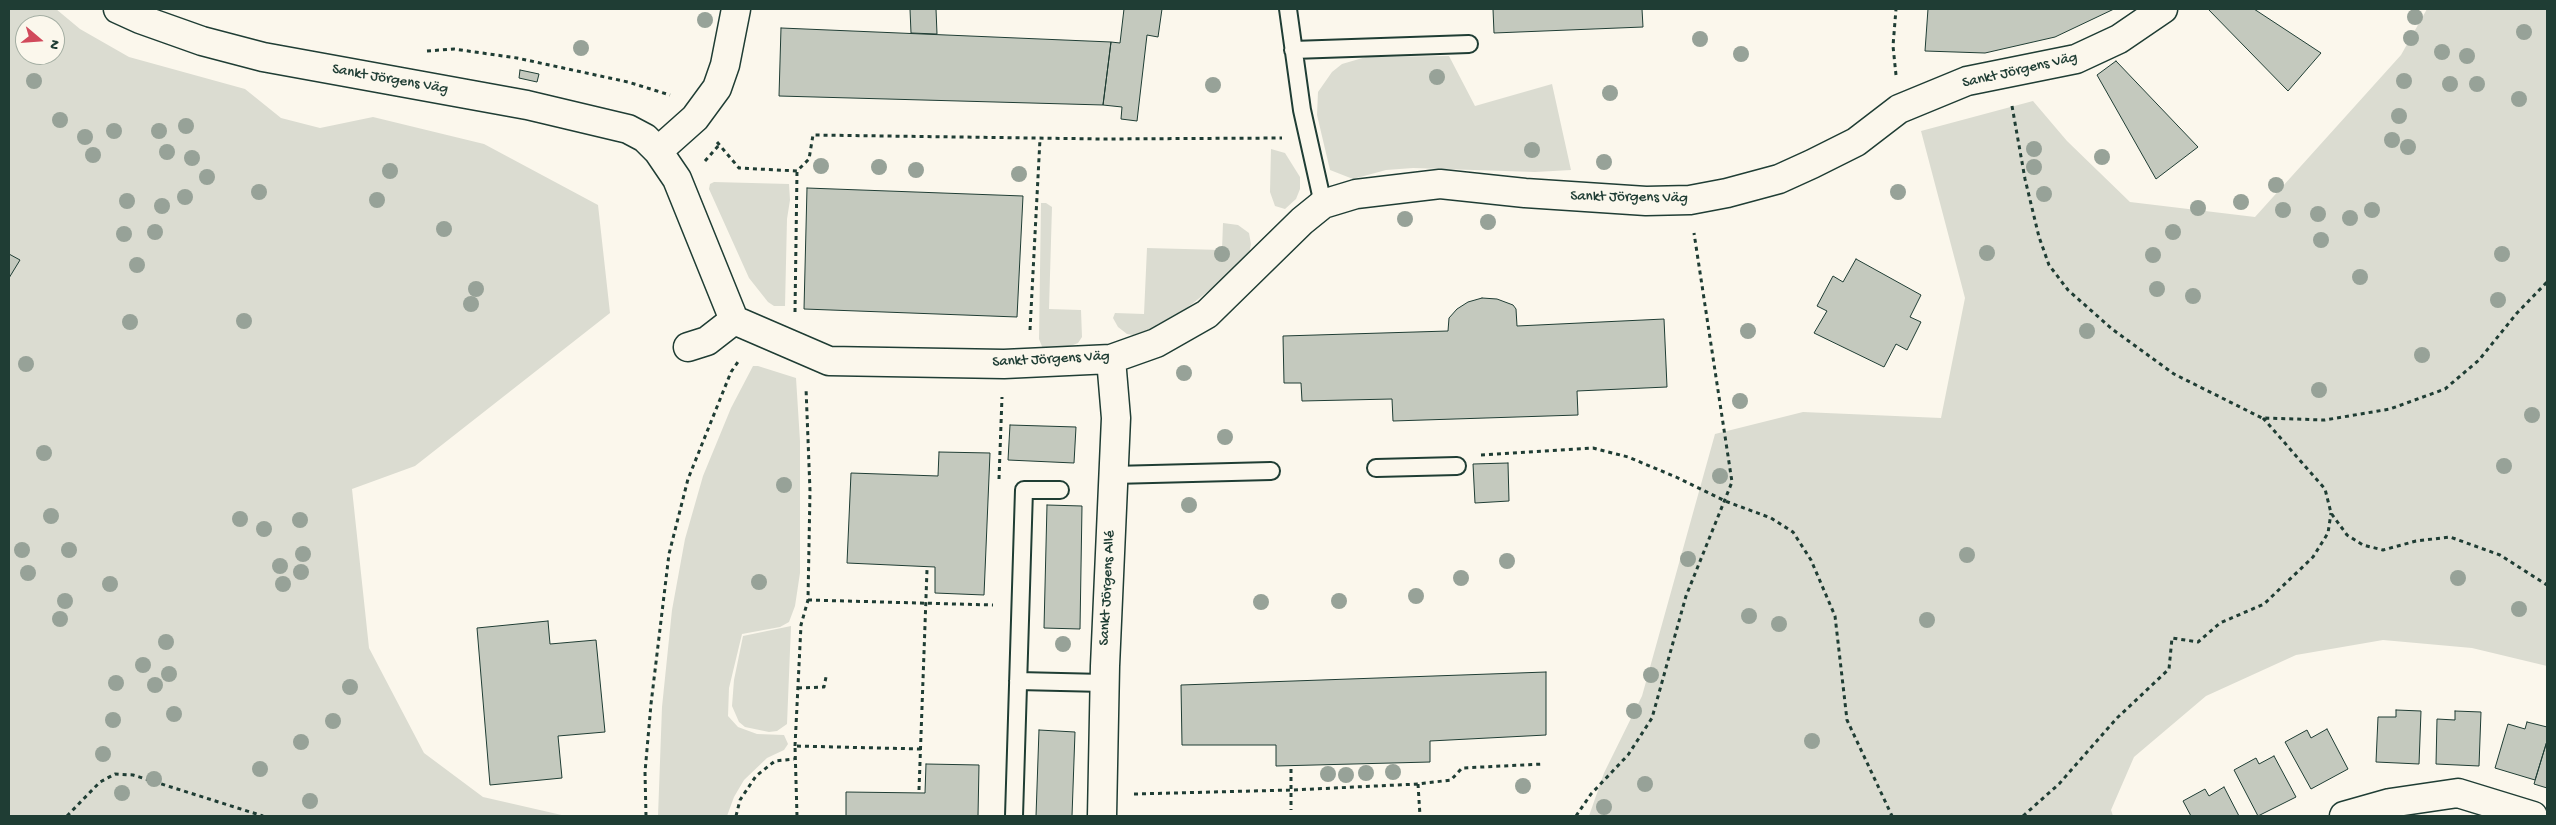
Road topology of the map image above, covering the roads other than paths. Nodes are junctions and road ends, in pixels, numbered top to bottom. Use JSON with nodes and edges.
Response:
{"nodes":[{"id":1,"x":118,"y":9,"type":"edge"},
{"id":2,"x":736,"y":9,"type":"edge"},
{"id":3,"x":1288,"y":9,"type":"edge"},
{"id":4,"x":2164,"y":9,"type":"edge"},
{"id":5,"x":1469,"y":44,"type":"dead end"},
{"id":6,"x":1293,"y":50,"type":"junction"},
{"id":7,"x":658,"y":151,"type":"junction"},
{"id":8,"x":1323,"y":204,"type":"junction"},
{"id":9,"x":734,"y":320,"type":"junction"},
{"id":10,"x":688,"y":347,"type":"dead end"},
{"id":11,"x":1111,"y":359,"type":"junction"},
{"id":12,"x":1457,"y":466,"type":"road end"},
{"id":13,"x":1376,"y":468,"type":"dead end"},
{"id":14,"x":1271,"y":470,"type":"dead end"},
{"id":15,"x":1114,"y":475,"type":"junction"},
{"id":16,"x":1060,"y":490,"type":"dead end"},
{"id":17,"x":1018,"y":681,"type":"junction"},
{"id":18,"x":1104,"y":683,"type":"junction"},
{"id":19,"x":1014,"y":816,"type":"edge"},
{"id":20,"x":1102,"y":816,"type":"edge"},
{"id":21,"x":2344,"y":816,"type":"edge"},
{"id":22,"x":2533,"y":816,"type":"edge"}],
"edges":[{"from":1,"to":7,"type":"street","name":"Sankt Jörgens Väg"},
{"from":2,"to":7,"type":"street"},
{"from":3,"to":6,"type":"lane"},
{"from":4,"to":8,"type":"street","name":"Sankt Jörgens Väg"},
{"from":5,"to":6,"type":"lane"},
{"from":6,"to":8,"type":"lane"},
{"from":7,"to":9,"type":"street","name":"Sankt Jörgens Väg"},
{"from":8,"to":11,"type":"street","name":"Sankt Jörgens Väg"},
{"from":9,"to":10,"type":"street"},
{"from":9,"to":11,"type":"street","name":"Sankt Jörgens Väg"},
{"from":11,"to":15,"type":"street","name":"Sankt Jörgens Allé"},
{"from":12,"to":13,"type":"lane"},
{"from":14,"to":15,"type":"lane"},
{"from":15,"to":18,"type":"street","name":"Sankt Jörgens Allé"},
{"from":16,"to":17,"type":"lane"},
{"from":17,"to":18,"type":"lane"},
{"from":17,"to":19,"type":"lane"},
{"from":18,"to":20,"type":"street","name":"Sankt Jörgens Allé"},
{"from":21,"to":22,"type":"street"}]}
